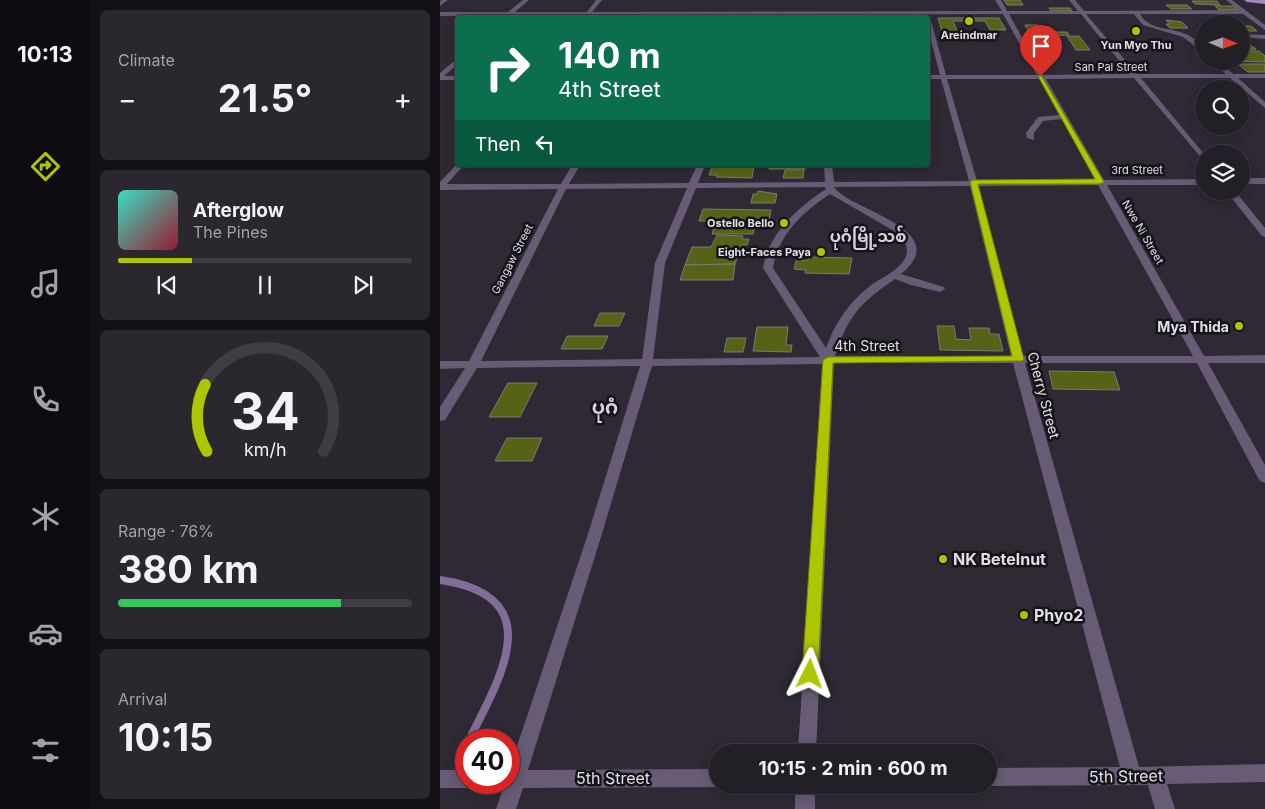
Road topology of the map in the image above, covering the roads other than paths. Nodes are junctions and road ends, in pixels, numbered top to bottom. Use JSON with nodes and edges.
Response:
{"nodes":[{"id":1,"x":445,"y":0,"type":"edge"},
{"id":2,"x":526,"y":0,"type":"edge"},
{"id":3,"x":599,"y":0,"type":"edge"},
{"id":4,"x":998,"y":0,"type":"edge"},
{"id":5,"x":1072,"y":0,"type":"edge"},
{"id":6,"x":1229,"y":0,"type":"edge"},
{"id":7,"x":1247,"y":0,"type":"edge"},
{"id":8,"x":1265,"y":2,"type":"edge"},
{"id":9,"x":440,"y":4,"type":"edge"},
{"id":10,"x":673,"y":6,"type":"dead end"},
{"id":11,"x":748,"y":6,"type":"dead end"},
{"id":12,"x":833,"y":12,"type":"edge"},
{"id":13,"x":1005,"y":12,"type":"junction"},
{"id":14,"x":1082,"y":12,"type":"junction"},
{"id":15,"x":1136,"y":12,"type":"junction"},
{"id":16,"x":1245,"y":12,"type":"junction"},
{"id":17,"x":440,"y":14,"type":"edge"},
{"id":18,"x":926,"y":14,"type":"edge"},
{"id":19,"x":455,"y":15,"type":"edge"},
{"id":20,"x":509,"y":15,"type":"edge"},
{"id":21,"x":587,"y":15,"type":"edge"},
{"id":22,"x":667,"y":15,"type":"edge"},
{"id":23,"x":745,"y":15,"type":"edge"},
{"id":24,"x":930,"y":28,"type":"edge"},
{"id":25,"x":1265,"y":28,"type":"edge"},
{"id":26,"x":1250,"y":36,"type":"edge"},
{"id":27,"x":1265,"y":37,"type":"edge"},
{"id":28,"x":1195,"y":44,"type":"edge"},
{"id":29,"x":455,"y":63,"type":"edge"},
{"id":30,"x":1225,"y":70,"type":"edge"},
{"id":31,"x":944,"y":76,"type":"junction"},
{"id":32,"x":1041,"y":76,"type":"junction"},
{"id":33,"x":1232,"y":76,"type":"junction"},
{"id":34,"x":1265,"y":76,"type":"edge"},
{"id":35,"x":440,"y":77,"type":"edge"},
{"id":36,"x":930,"y":77,"type":"edge"},
{"id":37,"x":1136,"y":77,"type":"junction"},
{"id":38,"x":455,"y":78,"type":"edge"},
{"id":39,"x":1265,"y":106,"type":"edge"},
{"id":40,"x":1063,"y":117,"type":"junction"},
{"id":41,"x":1031,"y":138,"type":"dead end"},
{"id":42,"x":1195,"y":148,"type":"edge"},
{"id":43,"x":458,"y":167,"type":"edge"},
{"id":44,"x":575,"y":167,"type":"edge"},
{"id":45,"x":699,"y":167,"type":"edge"},
{"id":46,"x":828,"y":167,"type":"edge"},
{"id":47,"x":1250,"y":181,"type":"edge"},
{"id":48,"x":1265,"y":181,"type":"edge"},
{"id":49,"x":973,"y":182,"type":"junction"},
{"id":50,"x":1100,"y":182,"type":"junction"},
{"id":51,"x":1195,"y":182,"type":"edge"},
{"id":52,"x":694,"y":183,"type":"junction"},
{"id":53,"x":564,"y":185,"type":"junction"},
{"id":54,"x":829,"y":186,"type":"junction"},
{"id":55,"x":440,"y":187,"type":"edge"},
{"id":56,"x":1237,"y":200,"type":"edge"},
{"id":57,"x":1265,"y":234,"type":"edge"},
{"id":58,"x":895,"y":275,"type":"junction"},
{"id":59,"x":940,"y":289,"type":"dead end"},
{"id":60,"x":1018,"y":359,"type":"junction"},
{"id":61,"x":1265,"y":359,"type":"edge"},
{"id":62,"x":828,"y":360,"type":"junction"},
{"id":63,"x":1202,"y":360,"type":"junction"},
{"id":64,"x":647,"y":362,"type":"junction"},
{"id":65,"x":440,"y":365,"type":"edge"},
{"id":66,"x":473,"y":365,"type":"junction"},
{"id":67,"x":440,"y":417,"type":"edge"},
{"id":68,"x":1265,"y":478,"type":"edge"},
{"id":69,"x":807,"y":744,"type":"edge"},
{"id":70,"x":520,"y":755,"type":"edge"},
{"id":71,"x":1265,"y":773,"type":"edge"},
{"id":72,"x":1132,"y":776,"type":"junction"},
{"id":73,"x":1155,"y":776,"type":"junction"},
{"id":74,"x":997,"y":777,"type":"edge"},
{"id":75,"x":709,"y":778,"type":"edge"},
{"id":76,"x":440,"y":779,"type":"edge"},
{"id":77,"x":455,"y":779,"type":"edge"},
{"id":78,"x":520,"y":779,"type":"edge"},
{"id":79,"x":509,"y":794,"type":"edge"},
{"id":80,"x":806,"y":794,"type":"edge"},
{"id":81,"x":506,"y":809,"type":"edge"},
{"id":82,"x":806,"y":809,"type":"edge"},
{"id":83,"x":1165,"y":809,"type":"edge"}],
"edges":[{"from":1,"to":9,"type":"street"},
{"from":2,"to":20,"type":"street"},
{"from":3,"to":21,"type":"street"},
{"from":4,"to":13,"type":"street","name":"Nwe Ni Street"},
{"from":5,"to":14,"type":"street"},
{"from":6,"to":16,"type":"street"},
{"from":7,"to":8,"type":"main road"},
{"from":10,"to":22,"type":"street"},
{"from":11,"to":23,"type":"street"},
{"from":12,"to":18,"type":"street"},
{"from":12,"to":23,"type":"street"},
{"from":13,"to":14,"type":"street"},
{"from":13,"to":18,"type":"street"},
{"from":13,"to":32,"type":"street","name":"Nwe Ni Street"},
{"from":14,"to":15,"type":"street"},
{"from":14,"to":37,"type":"street"},
{"from":15,"to":16,"type":"street"},
{"from":15,"to":28,"type":"street"},
{"from":16,"to":25,"type":"street"},
{"from":17,"to":19,"type":"street"},
{"from":21,"to":22,"type":"street"},
{"from":22,"to":23,"type":"street"},
{"from":24,"to":31,"type":"street","name":"Cherry Street"},
{"from":26,"to":27,"type":"street"},
{"from":29,"to":35,"type":"street"},
{"from":30,"to":33,"type":"street"},
{"from":31,"to":32,"type":"street","name":"San Pal Street"},
{"from":31,"to":36,"type":"street","name":"San Pal Street"},
{"from":31,"to":49,"type":"street","name":"Cherry Street"},
{"from":32,"to":37,"type":"street","name":"San Pal Street"},
{"from":32,"to":40,"type":"street","name":"Nwe Ni Street"},
{"from":33,"to":34,"type":"street","name":"San Pal Street"},
{"from":33,"to":37,"type":"street","name":"San Pal Street"},
{"from":33,"to":39,"type":"street"},
{"from":35,"to":38,"type":"street"},
{"from":37,"to":42,"type":"street"},
{"from":40,"to":41,"type":"street"},
{"from":40,"to":50,"type":"street","name":"Nwe Ni Street"},
{"from":43,"to":55,"type":"street"},
{"from":44,"to":53,"type":"street","name":"Gangaw Street"},
{"from":45,"to":52,"type":"street"},
{"from":46,"to":54,"type":"street"},
{"from":47,"to":48,"type":"street"},
{"from":49,"to":50,"type":"street","name":"3rd Street"},
{"from":49,"to":54,"type":"street","name":"3rd Street"},
{"from":49,"to":60,"type":"street","name":"Cherry Street"},
{"from":50,"to":51,"type":"street","name":"3rd Street"},
{"from":50,"to":63,"type":"street","name":"Nwe Ni Street"},
{"from":52,"to":53,"type":"street","name":"3rd Street"},
{"from":52,"to":54,"type":"street","name":"3rd Street"},
{"from":52,"to":64,"type":"street"},
{"from":53,"to":55,"type":"street","name":"3rd Street"},
{"from":53,"to":66,"type":"street","name":"Gangaw Street"},
{"from":54,"to":58,"type":"street"},
{"from":54,"to":62,"type":"street"},
{"from":56,"to":57,"type":"street"},
{"from":58,"to":59,"type":"street"},
{"from":58,"to":62,"type":"street"},
{"from":60,"to":62,"type":"street","name":"4th Street"},
{"from":60,"to":63,"type":"street","name":"4th Street"},
{"from":60,"to":72,"type":"street","name":"Cherry Street"},
{"from":61,"to":63,"type":"street","name":"4th Street"},
{"from":62,"to":64,"type":"street","name":"4th Street"},
{"from":62,"to":69,"type":"street"},
{"from":63,"to":68,"type":"street","name":"Nwe Ni Street"},
{"from":64,"to":66,"type":"street","name":"4th Street"},
{"from":64,"to":70,"type":"street"},
{"from":65,"to":66,"type":"street","name":"4th Street"},
{"from":66,"to":67,"type":"street","name":"Gangaw Street"},
{"from":71,"to":73,"type":"street","name":"5th Street"},
{"from":72,"to":73,"type":"street","name":"5th Street"},
{"from":72,"to":74,"type":"street","name":"5th Street"},
{"from":73,"to":83,"type":"street"},
{"from":75,"to":78,"type":"street","name":"5th Street"},
{"from":76,"to":77,"type":"street"},
{"from":79,"to":81,"type":"street"},
{"from":80,"to":82,"type":"street"}]}
